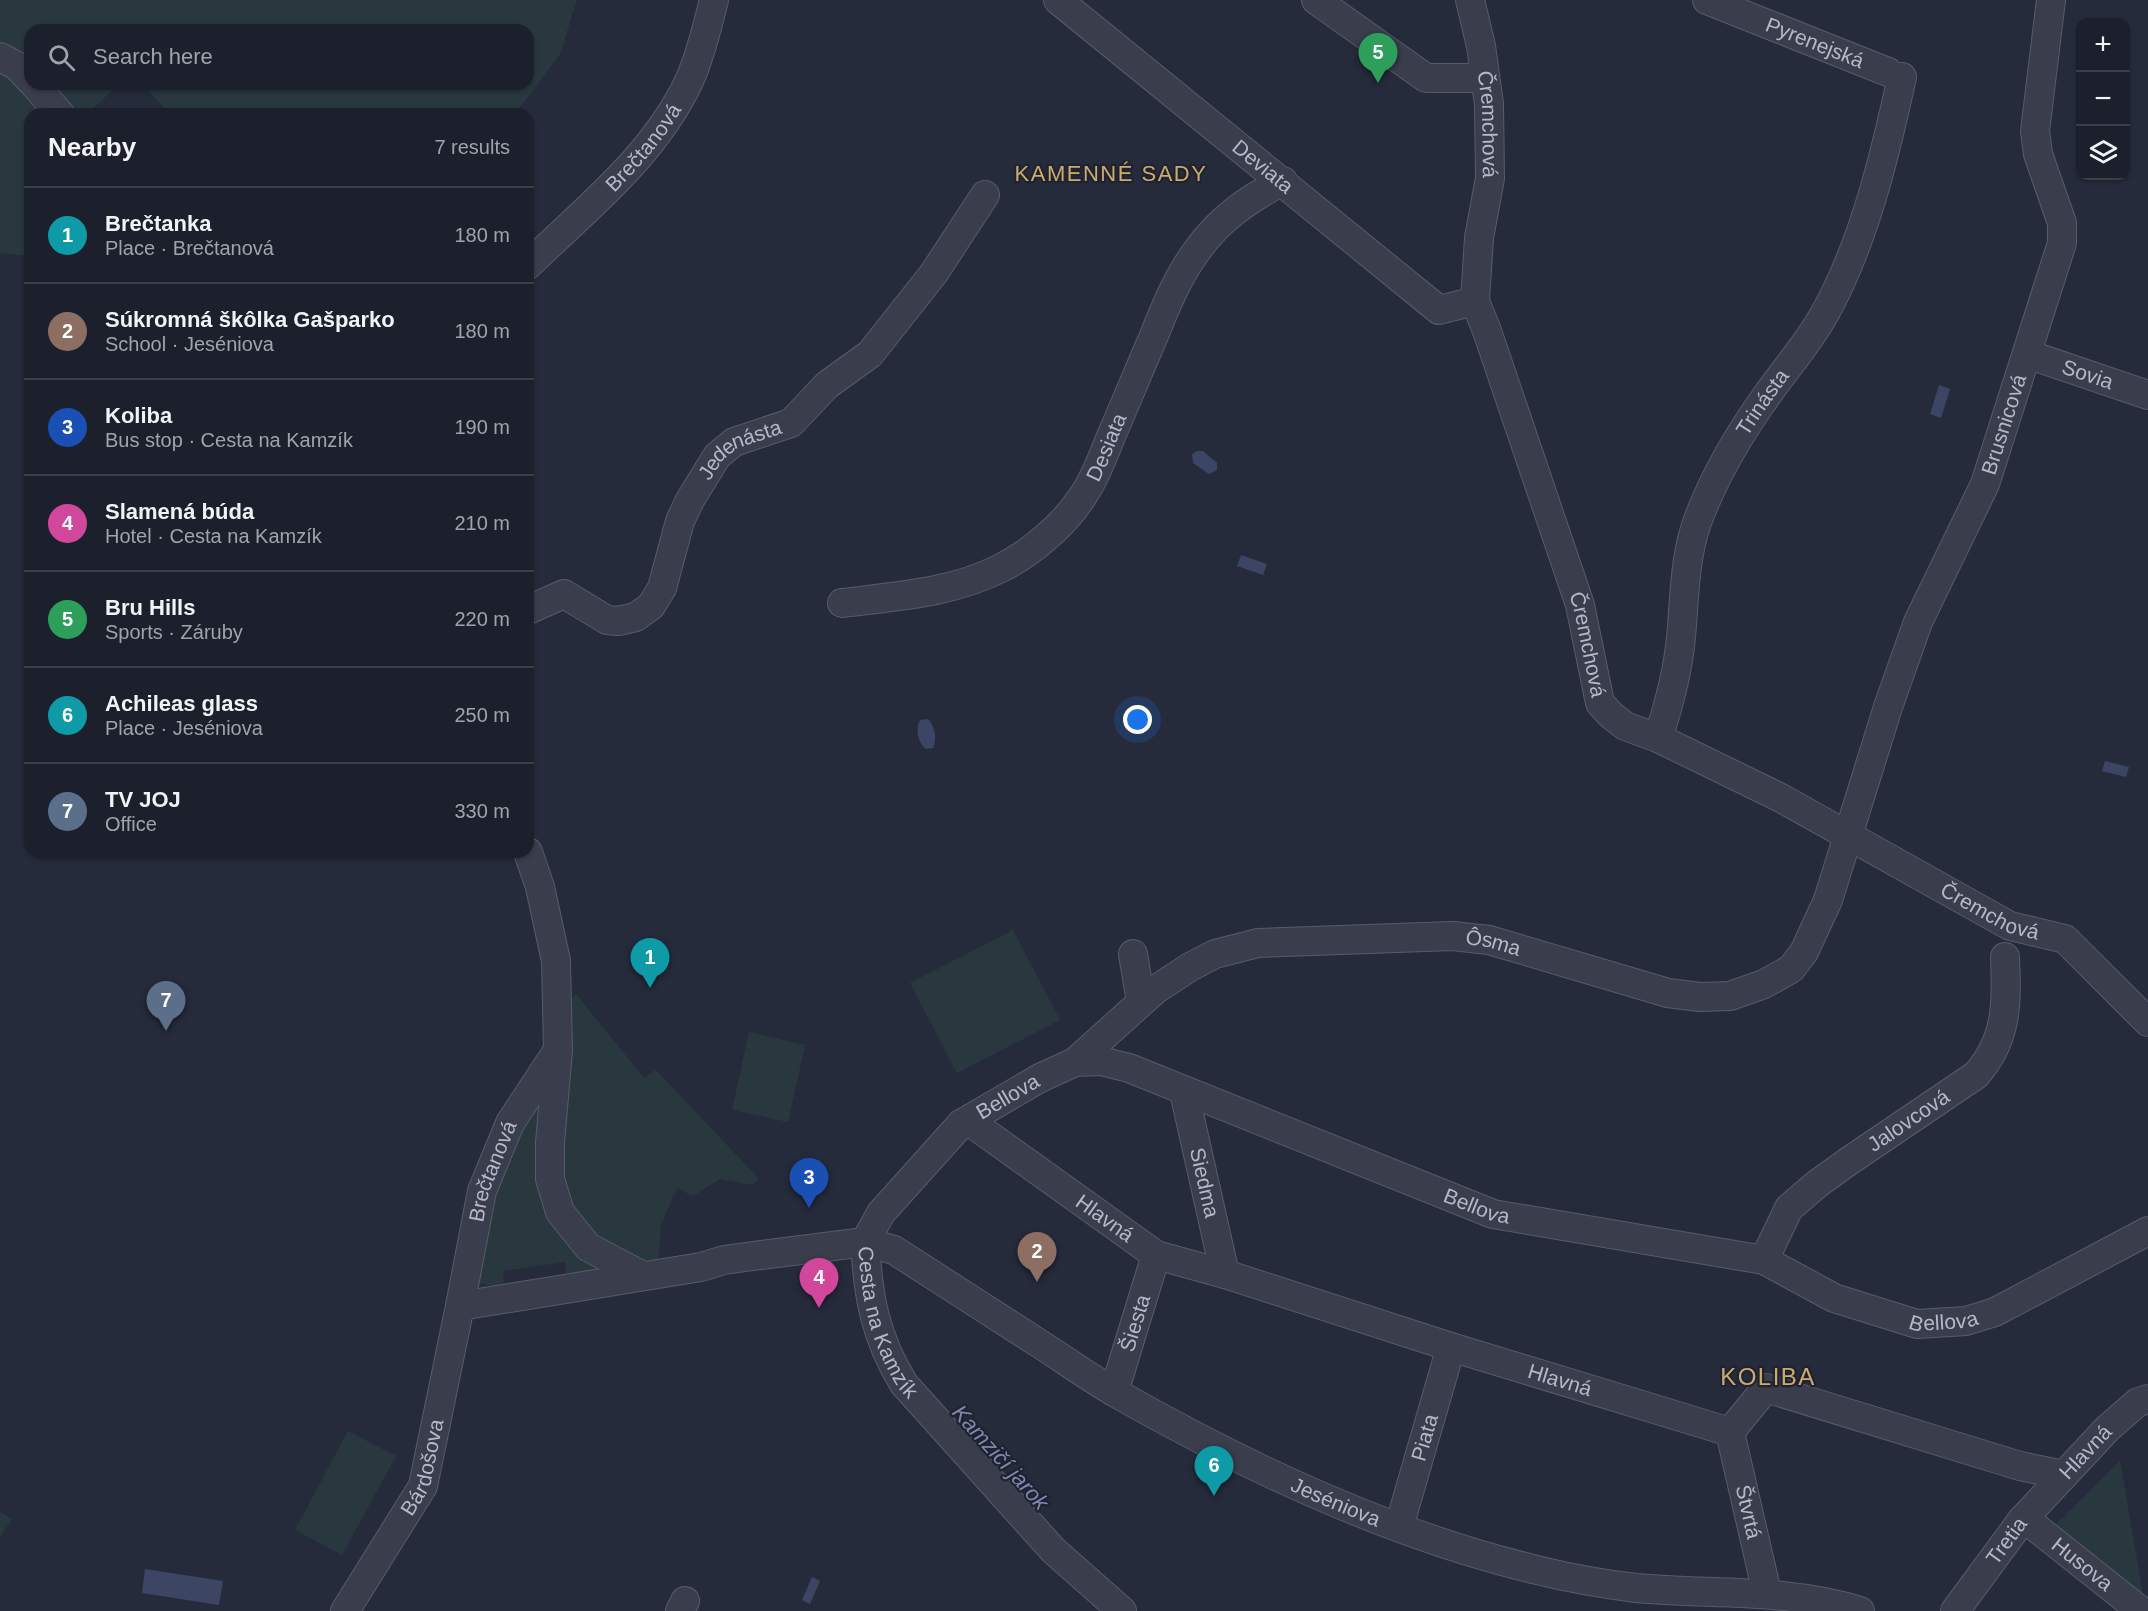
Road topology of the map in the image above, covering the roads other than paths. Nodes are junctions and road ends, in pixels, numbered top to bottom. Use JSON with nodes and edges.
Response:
{"nodes":[{"id":1,"x":714,"y":0,"type":"edge"},
{"id":2,"x":1058,"y":0,"type":"edge"},
{"id":3,"x":1316,"y":0,"type":"edge"},
{"id":4,"x":1470,"y":0,"type":"edge"},
{"id":5,"x":1707,"y":0,"type":"edge"},
{"id":6,"x":2051,"y":0,"type":"edge"},
{"id":7,"x":0,"y":57,"type":"edge"},
{"id":8,"x":24,"y":74,"type":"edge"},
{"id":9,"x":1895,"y":74,"type":"joint"},
{"id":10,"x":1485,"y":78,"type":"junction"},
{"id":11,"x":39,"y":90,"type":"edge"},
{"id":12,"x":55,"y":108,"type":"edge"},
{"id":13,"x":1283,"y":181,"type":"junction"},
{"id":14,"x":985,"y":195,"type":"dead end"},
{"id":15,"x":534,"y":259,"type":"edge"},
{"id":16,"x":1474,"y":301,"type":"junction"},
{"id":17,"x":2027,"y":354,"type":"junction"},
{"id":18,"x":2148,"y":395,"type":"edge"},
{"id":19,"x":842,"y":603,"type":"dead end"},
{"id":20,"x":534,"y":607,"type":"edge"},
{"id":21,"x":1658,"y":738,"type":"junction"},
{"id":22,"x":1847,"y":835,"type":"junction"},
{"id":23,"x":530,"y":858,"type":"edge"},
{"id":24,"x":1133,"y":954,"type":"dead end"},
{"id":25,"x":2004,"y":957,"type":"dead end"},
{"id":26,"x":1148,"y":996,"type":"junction"},
{"id":27,"x":2148,"y":1022,"type":"edge"},
{"id":28,"x":558,"y":1050,"type":"junction"},
{"id":29,"x":1075,"y":1062,"type":"junction"},
{"id":30,"x":1184,"y":1092,"type":"junction"},
{"id":31,"x":961,"y":1124,"type":"junction"},
{"id":32,"x":2148,"y":1231,"type":"edge"},
{"id":33,"x":865,"y":1242,"type":"junction"},
{"id":34,"x":1156,"y":1255,"type":"junction"},
{"id":35,"x":1764,"y":1260,"type":"junction"},
{"id":36,"x":1225,"y":1274,"type":"junction"},
{"id":37,"x":643,"y":1276,"type":"junction"},
{"id":38,"x":460,"y":1306,"type":"junction"},
{"id":39,"x":1451,"y":1347,"type":"junction"},
{"id":40,"x":1114,"y":1392,"type":"junction"},
{"id":41,"x":2148,"y":1399,"type":"edge"},
{"id":42,"x":1730,"y":1432,"type":"junction"},
{"id":43,"x":2064,"y":1475,"type":"junction"},
{"id":44,"x":2022,"y":1520,"type":"junction"},
{"id":45,"x":1399,"y":1527,"type":"junction"},
{"id":46,"x":1767,"y":1593,"type":"junction"},
{"id":47,"x":345,"y":1611,"type":"edge"},
{"id":48,"x":1122,"y":1611,"type":"edge"},
{"id":49,"x":1860,"y":1611,"type":"edge"},
{"id":50,"x":1955,"y":1611,"type":"edge"},
{"id":51,"x":2141,"y":1611,"type":"edge"}],
"edges":[{"from":1,"to":15,"type":"street","name":"Brečtanová"},
{"from":2,"to":13,"type":"street","name":"Deviata"},
{"from":3,"to":10,"type":"street"},
{"from":4,"to":10,"type":"street","name":"Čremchová"},
{"from":5,"to":9,"type":"street","name":"Pyrenejská"},
{"from":6,"to":17,"type":"street","name":"Brusnicová"},
{"from":7,"to":8,"type":"street"},
{"from":9,"to":21,"type":"street","name":"Trinásta"},
{"from":10,"to":16,"type":"street","name":"Čremchová"},
{"from":11,"to":12,"type":"street"},
{"from":13,"to":16,"type":"street","name":"Deviata"},
{"from":13,"to":19,"type":"street","name":"Desiata"},
{"from":14,"to":20,"type":"street","name":"Jedenásta"},
{"from":16,"to":21,"type":"street","name":"Čremchová"},
{"from":17,"to":18,"type":"street","name":"Sovia"},
{"from":17,"to":22,"type":"street","name":"Brusnicová"},
{"from":21,"to":22,"type":"street","name":"Čremchová"},
{"from":22,"to":26,"type":"street","name":"Ôsma"},
{"from":22,"to":27,"type":"street","name":"Čremchová"},
{"from":23,"to":28,"type":"street","name":"Brečtanová"},
{"from":24,"to":26,"type":"street"},
{"from":25,"to":35,"type":"street","name":"Jalovcová"},
{"from":26,"to":29,"type":"street","name":"Ôsma"},
{"from":28,"to":37,"type":"street","name":"Brečtanová"},
{"from":28,"to":38,"type":"street","name":"Brečtanová"},
{"from":29,"to":30,"type":"street","name":"Bellova"},
{"from":29,"to":31,"type":"street","name":"Bellova"},
{"from":30,"to":35,"type":"street","name":"Bellova"},
{"from":30,"to":36,"type":"street","name":"Siedma"},
{"from":31,"to":33,"type":"street","name":"Bellova"},
{"from":31,"to":34,"type":"street","name":"Hlavná"},
{"from":32,"to":35,"type":"street","name":"Bellova"},
{"from":33,"to":37,"type":"street","name":"Cesta na Kamzík"},
{"from":33,"to":40,"type":"street","name":"Jeséniova"},
{"from":33,"to":48,"type":"street","name":"Cesta na Kamzík"},
{"from":34,"to":36,"type":"street","name":"Hlavná"},
{"from":34,"to":40,"type":"street","name":"Šiesta"},
{"from":36,"to":39,"type":"street","name":"Hlavná"},
{"from":37,"to":38,"type":"street","name":"Cesta na Kamzík"},
{"from":38,"to":47,"type":"street","name":"Bárdošova"},
{"from":39,"to":42,"type":"street","name":"Hlavná"},
{"from":39,"to":45,"type":"street","name":"Piata"},
{"from":40,"to":45,"type":"street","name":"Jeséniova"},
{"from":41,"to":43,"type":"street","name":"Hlavná"},
{"from":42,"to":43,"type":"street","name":"Hlavná"},
{"from":42,"to":46,"type":"street","name":"Štvrtá"},
{"from":43,"to":44,"type":"street","name":"Tretia"},
{"from":44,"to":50,"type":"street","name":"Tretia"},
{"from":44,"to":51,"type":"street","name":"Husova"},
{"from":45,"to":46,"type":"street","name":"Jeséniova"},
{"from":46,"to":49,"type":"street","name":"Jeséniova"}]}
